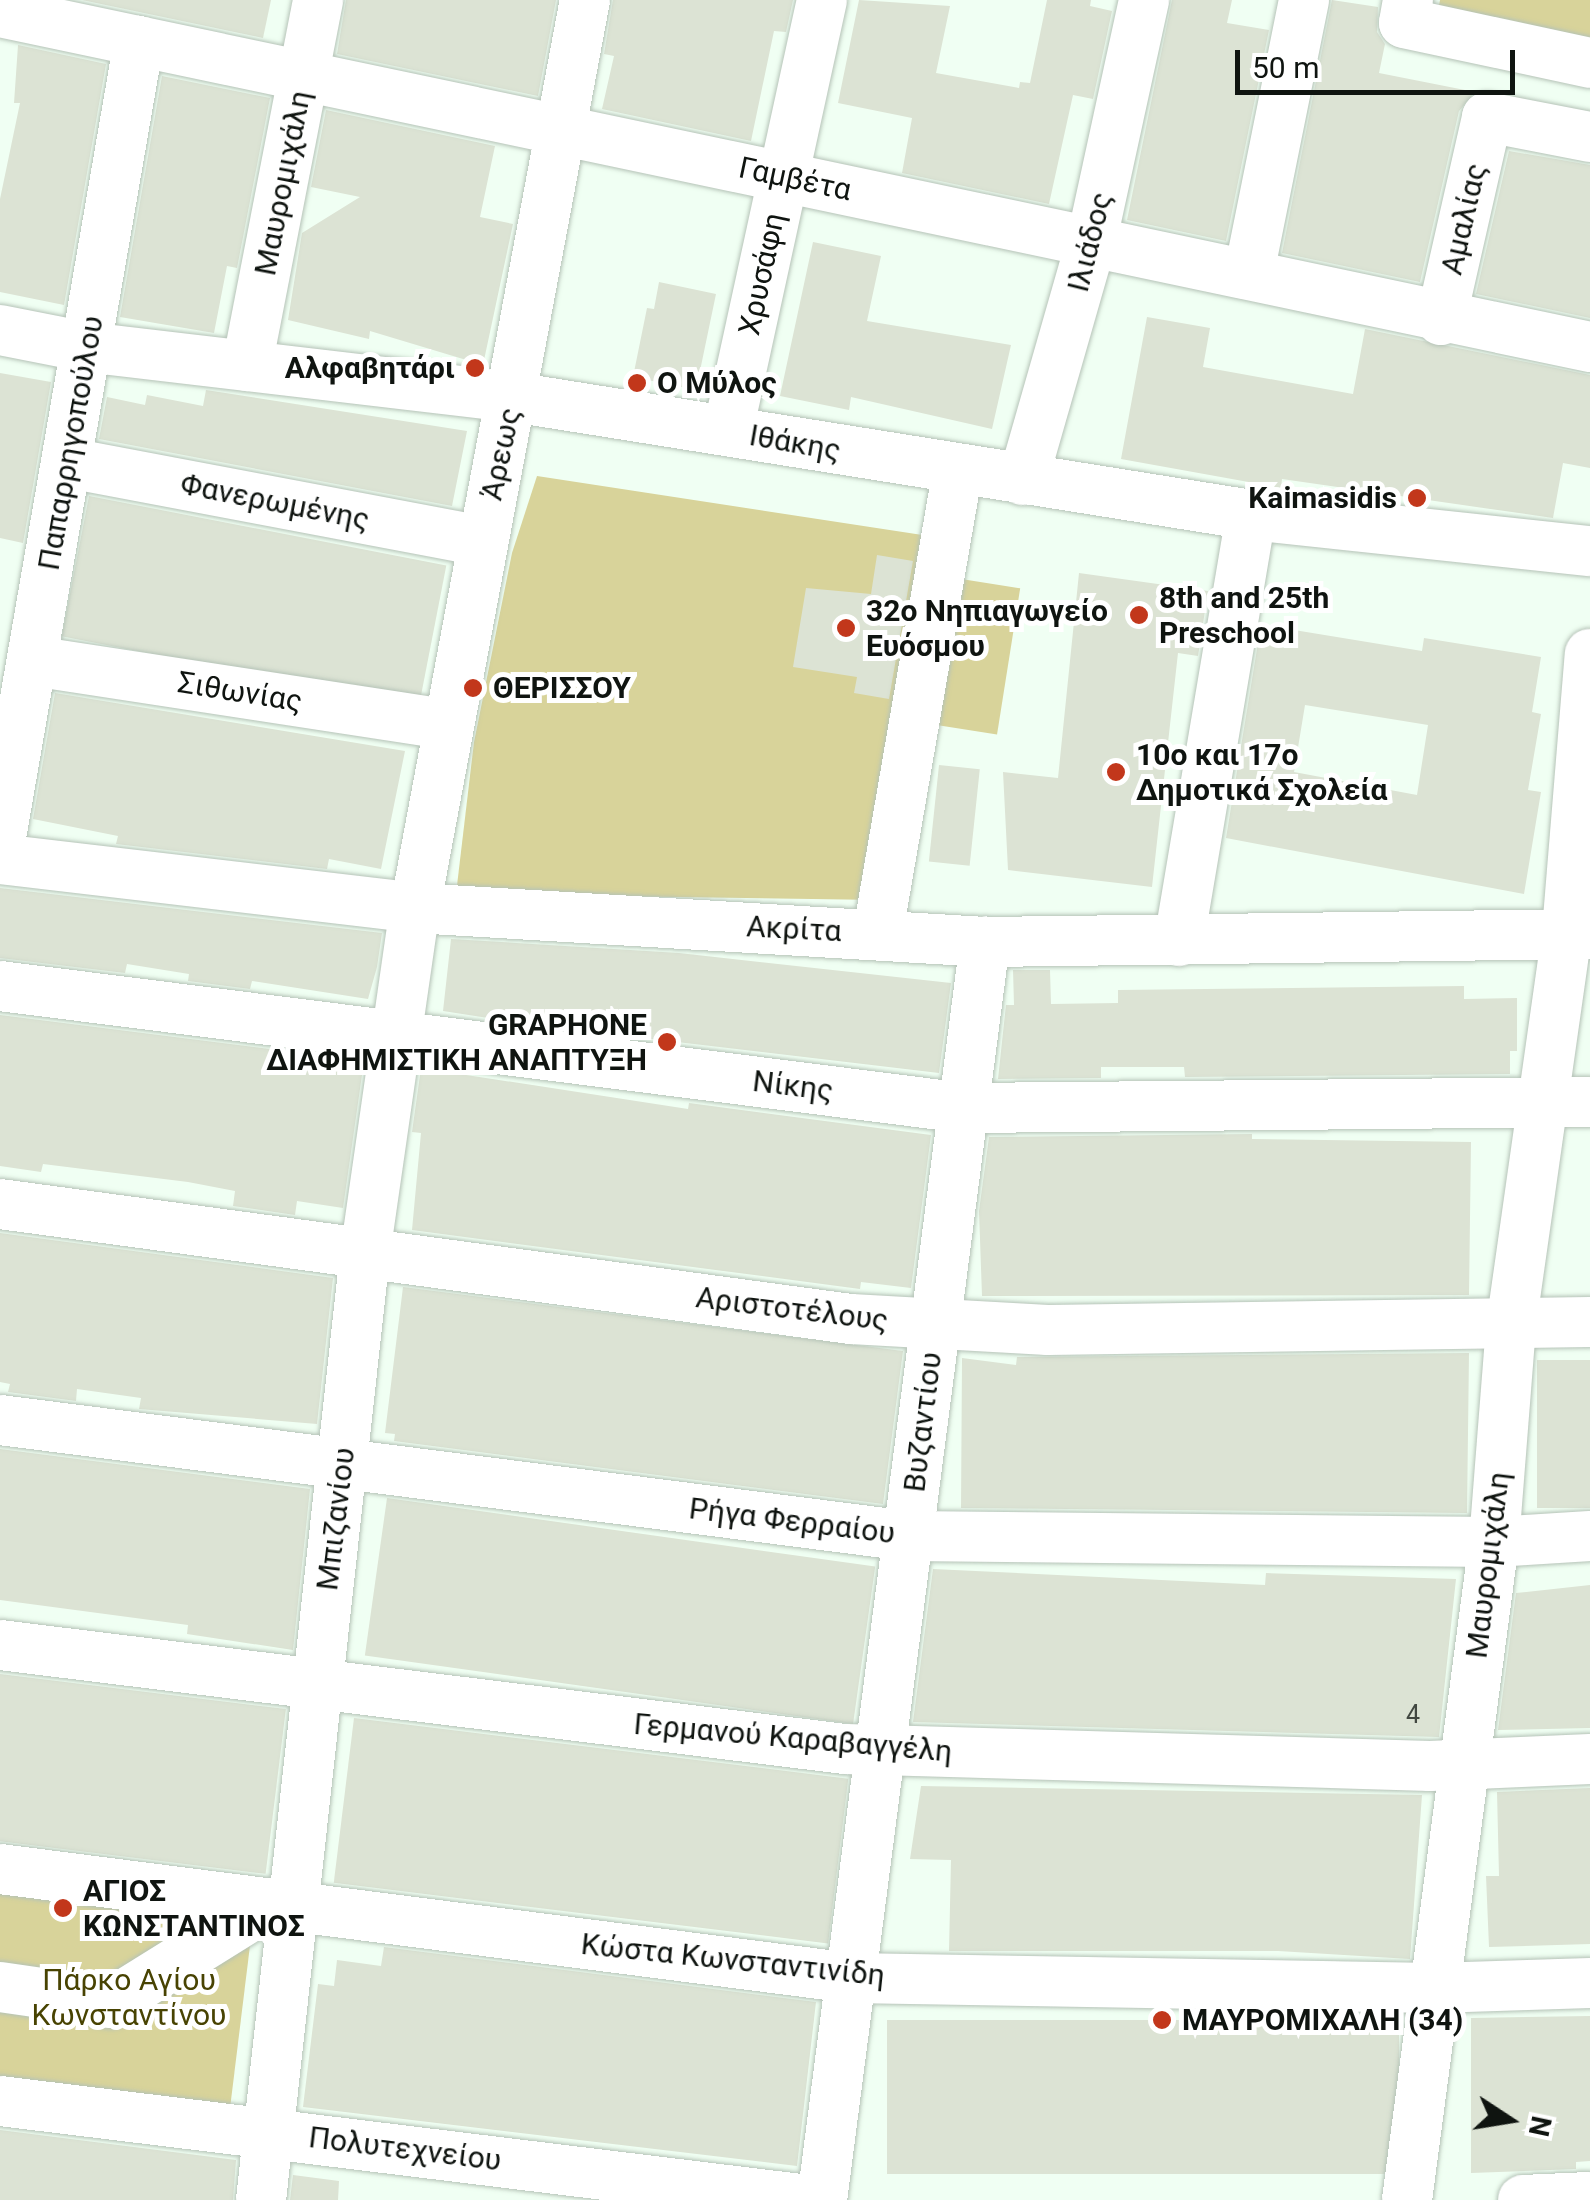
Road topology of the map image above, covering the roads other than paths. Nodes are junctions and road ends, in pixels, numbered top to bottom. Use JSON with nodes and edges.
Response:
{"nodes":[{"id":1,"x":318,"y":0,"type":"edge"},
{"id":2,"x":586,"y":0,"type":"edge"},
{"id":3,"x":822,"y":0,"type":"edge"},
{"id":4,"x":1144,"y":0,"type":"edge"},
{"id":5,"x":1304,"y":0,"type":"edge"},
{"id":6,"x":1408,"y":0,"type":"edge"},
{"id":7,"x":0,"y":12,"type":"edge"},
{"id":8,"x":85,"y":14,"type":"edge"},
{"id":9,"x":139,"y":41,"type":"junction"},
{"id":10,"x":1590,"y":63,"type":"edge"},
{"id":11,"x":304,"y":77,"type":"junction"},
{"id":12,"x":559,"y":126,"type":"junction"},
{"id":13,"x":1590,"y":137,"type":"edge"},
{"id":14,"x":784,"y":178,"type":"junction"},
{"id":15,"x":1092,"y":240,"type":"junction"},
{"id":16,"x":1249,"y":273,"type":"junction"},
{"id":17,"x":1441,"y":320,"type":"junction"},
{"id":18,"x":0,"y":330,"type":"edge"},
{"id":19,"x":86,"y":347,"type":"junction"},
{"id":20,"x":1590,"y":347,"type":"edge"},
{"id":21,"x":247,"y":366,"type":"junction"},
{"id":22,"x":514,"y":397,"type":"junction"},
{"id":23,"x":728,"y":431,"type":"junction"},
{"id":24,"x":69,"y":463,"type":"junction"},
{"id":25,"x":958,"y":470,"type":"junction"},
{"id":26,"x":1023,"y":480,"type":"junction"},
{"id":27,"x":1252,"y":515,"type":"junction"},
{"id":28,"x":482,"y":541,"type":"junction"},
{"id":29,"x":1590,"y":552,"type":"edge"},
{"id":30,"x":1590,"y":654,"type":"edge"},
{"id":31,"x":33,"y":661,"type":"junction"},
{"id":32,"x":446,"y":724,"type":"junction"},
{"id":33,"x":1586,"y":766,"type":"edge"},
{"id":34,"x":0,"y":844,"type":"edge"},
{"id":35,"x":0,"y":859,"type":"edge"},
{"id":36,"x":415,"y":908,"type":"junction"},
{"id":37,"x":878,"y":932,"type":"junction"},
{"id":38,"x":1578,"y":932,"type":"edge"},
{"id":39,"x":1179,"y":941,"type":"junction"},
{"id":40,"x":985,"y":942,"type":"junction"},
{"id":41,"x":0,"y":986,"type":"edge"},
{"id":42,"x":396,"y":1037,"type":"junction"},
{"id":43,"x":1568,"y":1103,"type":"edge"},
{"id":44,"x":964,"y":1108,"type":"junction"},
{"id":45,"x":0,"y":1204,"type":"edge"},
{"id":46,"x":365,"y":1254,"type":"junction"},
{"id":47,"x":1590,"y":1322,"type":"edge"},
{"id":48,"x":936,"y":1324,"type":"junction"},
{"id":49,"x":1510,"y":1326,"type":"junction"},
{"id":50,"x":0,"y":1420,"type":"edge"},
{"id":51,"x":342,"y":1462,"type":"junction"},
{"id":52,"x":908,"y":1536,"type":"junction"},
{"id":53,"x":1590,"y":1536,"type":"edge"},
{"id":54,"x":1494,"y":1542,"type":"junction"},
{"id":55,"x":0,"y":1644,"type":"edge"},
{"id":56,"x":317,"y":1684,"type":"junction"},
{"id":57,"x":882,"y":1751,"type":"junction"},
{"id":58,"x":1590,"y":1758,"type":"edge"},
{"id":59,"x":1463,"y":1766,"type":"junction"},
{"id":60,"x":0,"y":1869,"type":"edge"},
{"id":61,"x":294,"y":1906,"type":"junction"},
{"id":62,"x":851,"y":1978,"type":"junction"},
{"id":63,"x":1590,"y":1983,"type":"edge"},
{"id":64,"x":0,"y":1988,"type":"edge"},
{"id":65,"x":1434,"y":1988,"type":"junction"},
{"id":66,"x":0,"y":2101,"type":"edge"},
{"id":67,"x":270,"y":2132,"type":"junction"},
{"id":68,"x":1590,"y":2197,"type":"edge"},
{"id":69,"x":261,"y":2200,"type":"edge"},
{"id":70,"x":809,"y":2200,"type":"edge"},
{"id":71,"x":822,"y":2200,"type":"edge"},
{"id":72,"x":1407,"y":2200,"type":"edge"},
{"id":73,"x":1523,"y":2200,"type":"edge"}],
"edges":[{"from":1,"to":11,"type":"street","name":"Μαυρομιχάλη"},
{"from":2,"to":12,"type":"street","name":"Άρεως"},
{"from":3,"to":14,"type":"street","name":"Χρυσάφη"},
{"from":4,"to":15,"type":"street","name":"Ιλιάδος"},
{"from":5,"to":16,"type":"street"},
{"from":6,"to":10,"type":"street"},
{"from":7,"to":8,"type":"street","name":"Γαμβέτα"},
{"from":8,"to":9,"type":"street","name":"Γαμβέτα"},
{"from":9,"to":11,"type":"street","name":"Γαμβέτα"},
{"from":9,"to":19,"type":"street","name":"Παπαρρηγοπούλου"},
{"from":11,"to":12,"type":"street","name":"Γαμβέτα"},
{"from":11,"to":21,"type":"street","name":"Μαυρομιχάλη"},
{"from":12,"to":14,"type":"street","name":"Γαμβέτα"},
{"from":12,"to":22,"type":"street","name":"Άρεως"},
{"from":13,"to":17,"type":"street","name":"Αμαλίας"},
{"from":14,"to":15,"type":"street","name":"Γαμβέτα"},
{"from":14,"to":23,"type":"street","name":"Χρυσάφη"},
{"from":15,"to":16,"type":"street","name":"Γαμβέτα"},
{"from":15,"to":26,"type":"street","name":"Ιλιάδος"},
{"from":16,"to":17,"type":"street","name":"Γαμβέτα"},
{"from":17,"to":20,"type":"street","name":"Γαμβέτα"},
{"from":18,"to":19,"type":"street","name":"Ιθάκης"},
{"from":19,"to":21,"type":"street","name":"Ιθάκης"},
{"from":19,"to":24,"type":"street","name":"Παπαρρηγοπούλου"},
{"from":21,"to":22,"type":"street","name":"Ιθάκης"},
{"from":22,"to":23,"type":"street","name":"Ιθάκης"},
{"from":22,"to":28,"type":"street","name":"Άρεως"},
{"from":23,"to":25,"type":"street","name":"Ιθάκης"},
{"from":24,"to":28,"type":"street","name":"Φανερωμένης"},
{"from":24,"to":31,"type":"street","name":"Παπαρρηγοπούλου"},
{"from":25,"to":26,"type":"street","name":"Ιθάκης"},
{"from":25,"to":37,"type":"street"},
{"from":26,"to":27,"type":"street","name":"Ιθάκης"},
{"from":27,"to":29,"type":"street","name":"Ιθάκης"},
{"from":27,"to":39,"type":"street"},
{"from":28,"to":32,"type":"street","name":"Άρεως"},
{"from":30,"to":33,"type":"street","name":"Μαυρομιχάλη"},
{"from":31,"to":32,"type":"street","name":"Σιθωνίας"},
{"from":31,"to":34,"type":"street","name":"Παπαρρηγοπούλου"},
{"from":32,"to":36,"type":"street","name":"Άρεως"},
{"from":33,"to":38,"type":"street","name":"Μαυρομιχάλη"},
{"from":35,"to":36,"type":"street","name":"Ακρίτα"},
{"from":36,"to":37,"type":"street","name":"Ακρίτα"},
{"from":36,"to":42,"type":"street","name":"Μπιζανίου"},
{"from":37,"to":40,"type":"street","name":"Ακρίτα"},
{"from":38,"to":39,"type":"street","name":"Ακρίτα"},
{"from":38,"to":43,"type":"street","name":"Μαυρομιχάλη"},
{"from":39,"to":40,"type":"street","name":"Ακρίτα"},
{"from":40,"to":44,"type":"street","name":"Βυζαντίου"},
{"from":41,"to":42,"type":"street","name":"Νίκης"},
{"from":42,"to":44,"type":"street","name":"Νίκης"},
{"from":42,"to":46,"type":"street","name":"Μπιζανίου"},
{"from":43,"to":44,"type":"street","name":"Νίκης"},
{"from":43,"to":49,"type":"street","name":"Μαυρομιχάλη"},
{"from":44,"to":48,"type":"street","name":"Βυζαντίου"},
{"from":45,"to":46,"type":"street","name":"Αριστοτέλους"},
{"from":46,"to":48,"type":"street","name":"Αριστοτέλους"},
{"from":46,"to":51,"type":"street","name":"Μπιζανίου"},
{"from":47,"to":49,"type":"street","name":"Αριστοτέλους"},
{"from":48,"to":49,"type":"street","name":"Αριστοτέλους"},
{"from":48,"to":52,"type":"street","name":"Βυζαντίου"},
{"from":49,"to":54,"type":"street","name":"Μαυρομιχάλη"},
{"from":50,"to":51,"type":"street","name":"Ρήγα Φερραίου"},
{"from":51,"to":52,"type":"street","name":"Ρήγα Φερραίου"},
{"from":51,"to":56,"type":"street","name":"Μπιζανίου"},
{"from":52,"to":54,"type":"street","name":"Ρήγα Φερραίου"},
{"from":52,"to":57,"type":"street","name":"Βυζαντίου"},
{"from":53,"to":54,"type":"street","name":"Ρήγα Φερραίου"},
{"from":54,"to":59,"type":"street","name":"Μαυρομιχάλη"},
{"from":55,"to":56,"type":"street","name":"Γερμανού Καραβαγγέλη"},
{"from":56,"to":57,"type":"street","name":"Γερμανού Καραβαγγέλη"},
{"from":56,"to":61,"type":"street","name":"Μπιζανίου"},
{"from":57,"to":59,"type":"street","name":"Γερμανού Καραβαγγέλη"},
{"from":57,"to":62,"type":"street","name":"Βυζαντίου"},
{"from":58,"to":59,"type":"street","name":"Γερμανού Καραβαγγέλη"},
{"from":59,"to":65,"type":"street","name":"Μαυρομιχάλη"},
{"from":60,"to":61,"type":"street","name":"Κώστα Κωνσταντινίδη"},
{"from":61,"to":62,"type":"street","name":"Κώστα Κωνσταντινίδη"},
{"from":61,"to":64,"type":"street"},
{"from":61,"to":67,"type":"street","name":"Μπιζανίου"},
{"from":62,"to":65,"type":"street","name":"Κώστα Κωνσταντινίδη"},
{"from":62,"to":71,"type":"street","name":"Βυζαντίου"},
{"from":63,"to":65,"type":"street","name":"Κώστα Κωνσταντινίδη"},
{"from":65,"to":72,"type":"street","name":"Μαυρομιχάλη"},
{"from":66,"to":67,"type":"street","name":"Πολυτεχνείου"},
{"from":67,"to":69,"type":"street","name":"Μπιζανίου"},
{"from":67,"to":70,"type":"street","name":"Πολυτεχνείου"},
{"from":68,"to":73,"type":"street"}]}
